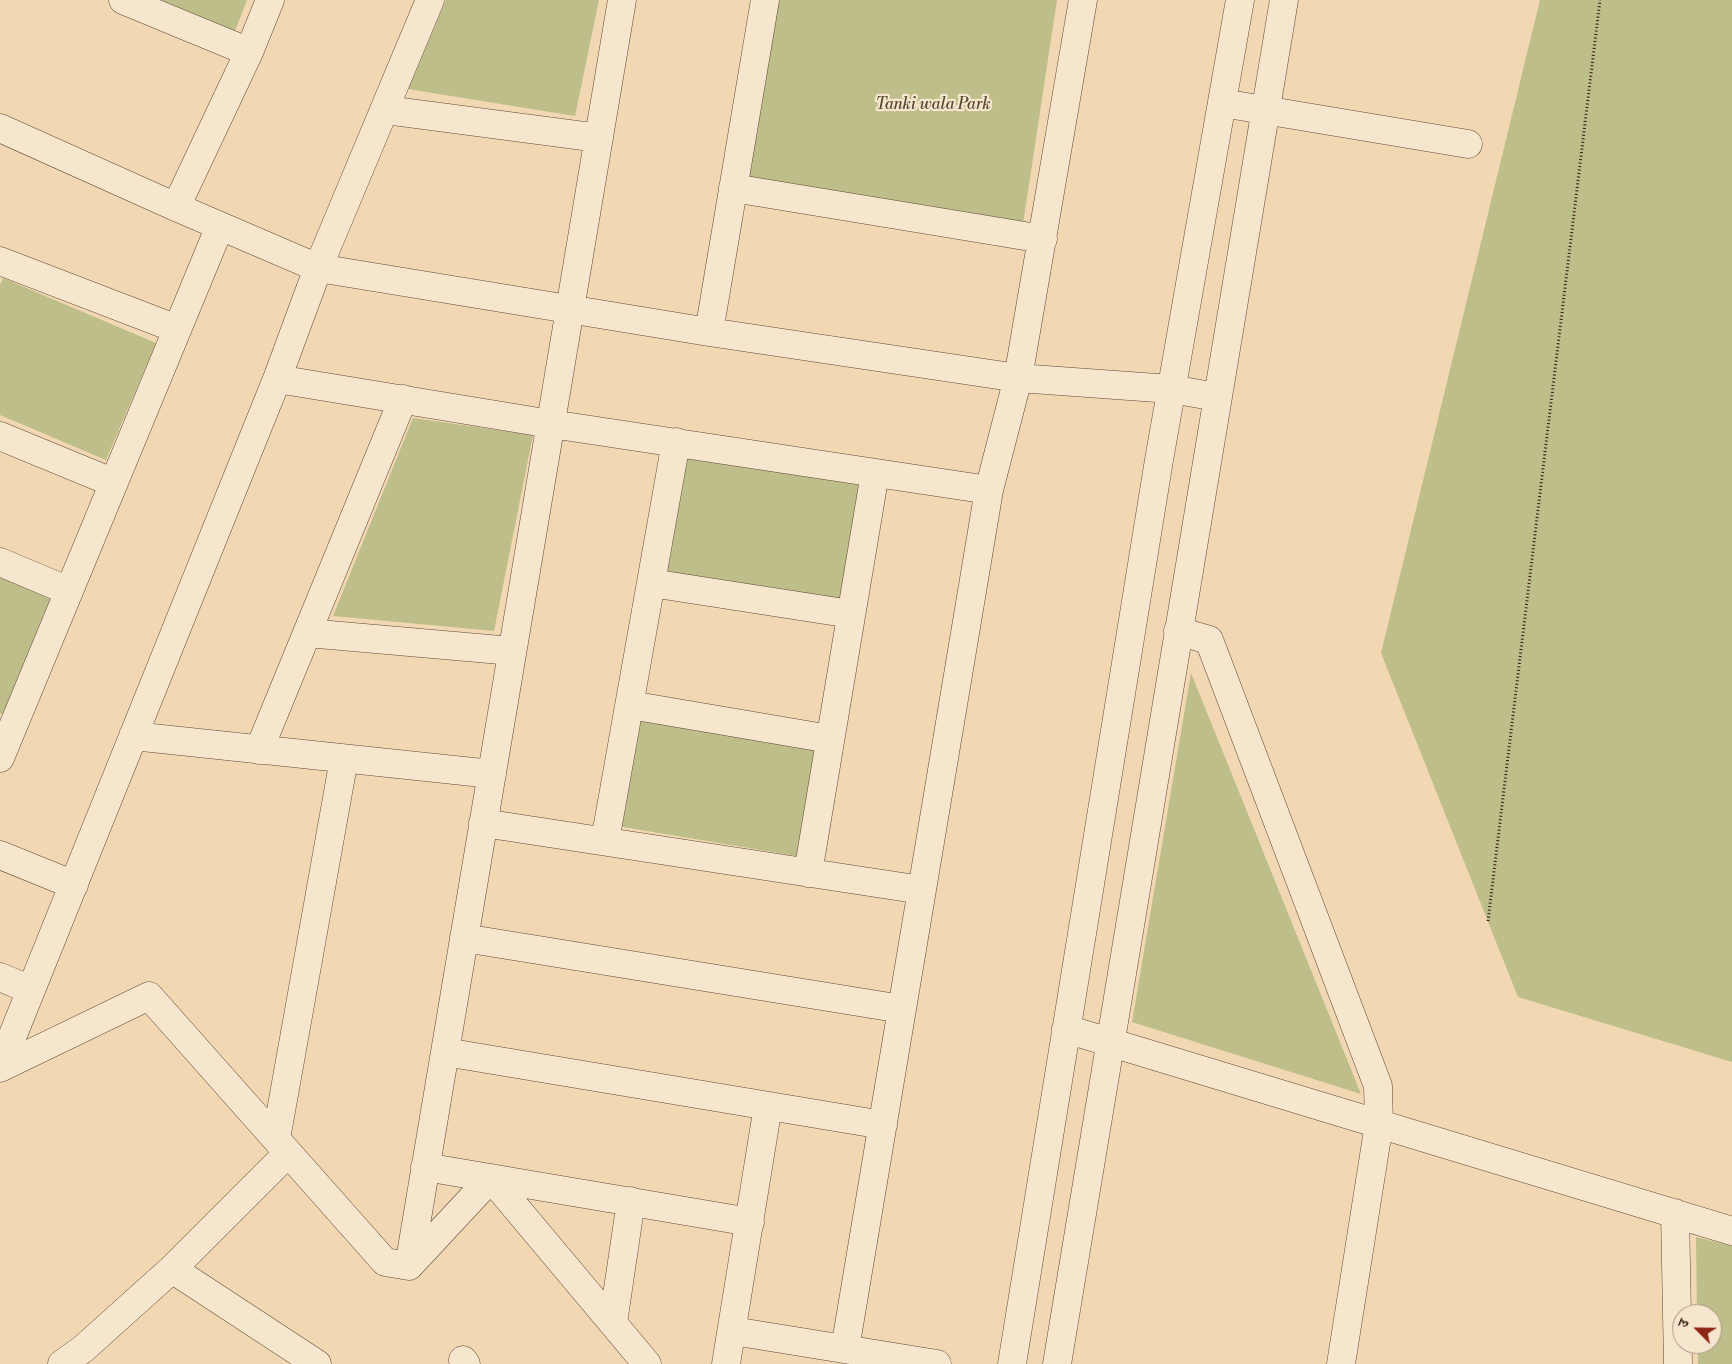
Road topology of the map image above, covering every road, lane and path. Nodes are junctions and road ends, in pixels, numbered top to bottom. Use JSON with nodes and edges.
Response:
{"nodes":[{"id":1,"x":123,"y":0,"type":"edge"},
{"id":2,"x":270,"y":0,"type":"edge"},
{"id":3,"x":430,"y":0,"type":"edge"},
{"id":4,"x":622,"y":0,"type":"edge"},
{"id":5,"x":765,"y":0,"type":"edge"},
{"id":6,"x":1083,"y":0,"type":"edge"},
{"id":7,"x":1240,"y":0,"type":"edge"},
{"id":8,"x":1284,"y":0,"type":"edge"},
{"id":9,"x":1600,"y":0,"type":"edge"},
{"id":10,"x":249,"y":52,"type":"junction"},
{"id":11,"x":1222,"y":103,"type":"junction"},
{"id":12,"x":386,"y":110,"type":"junction"},
{"id":13,"x":1265,"y":110,"type":"junction"},
{"id":14,"x":0,"y":128,"type":"edge"},
{"id":15,"x":599,"y":138,"type":"junction"},
{"id":16,"x":1468,"y":144,"type":"dead end"},
{"id":17,"x":733,"y":188,"type":"junction"},
{"id":18,"x":176,"y":207,"type":"junction"},
{"id":19,"x":220,"y":226,"type":"junction"},
{"id":20,"x":1043,"y":238,"type":"junction"},
{"id":21,"x":0,"y":261,"type":"edge"},
{"id":22,"x":318,"y":268,"type":"junction"},
{"id":23,"x":569,"y":308,"type":"junction"},
{"id":24,"x":177,"y":329,"type":"junction"},
{"id":25,"x":709,"y":332,"type":"junction"},
{"id":26,"x":1018,"y":378,"type":"junction"},
{"id":27,"x":277,"y":379,"type":"junction"},
{"id":28,"x":1171,"y":389,"type":"junction"},
{"id":29,"x":1217,"y":397,"type":"junction"},
{"id":30,"x":403,"y":399,"type":"junction"},
{"id":31,"x":551,"y":424,"type":"junction"},
{"id":32,"x":0,"y":436,"type":"edge"},
{"id":33,"x":676,"y":442,"type":"junction"},
{"id":34,"x":875,"y":472,"type":"junction"},
{"id":35,"x":114,"y":482,"type":"junction"},
{"id":36,"x":989,"y":490,"type":"junction"},
{"id":37,"x":0,"y":562,"type":"edge"},
{"id":38,"x":651,"y":583,"type":"junction"},
{"id":39,"x":69,"y":591,"type":"junction"},
{"id":40,"x":851,"y":614,"type":"junction"},
{"id":41,"x":1178,"y":631,"type":"junction"},
{"id":42,"x":306,"y":633,"type":"junction"},
{"id":43,"x":512,"y":651,"type":"junction"},
{"id":44,"x":630,"y":705,"type":"junction"},
{"id":45,"x":133,"y":736,"type":"junction"},
{"id":46,"x":830,"y":739,"type":"junction"},
{"id":47,"x":3,"y":741,"type":"edge"},
{"id":48,"x":259,"y":750,"type":"junction"},
{"id":49,"x":344,"y":759,"type":"junction"},
{"id":50,"x":492,"y":774,"type":"junction"},
{"id":51,"x":483,"y":823,"type":"junction"},
{"id":52,"x":605,"y":841,"type":"junction"},
{"id":53,"x":0,"y":855,"type":"edge"},
{"id":54,"x":808,"y":873,"type":"junction"},
{"id":55,"x":74,"y":885,"type":"junction"},
{"id":56,"x":922,"y":890,"type":"junction"},
{"id":57,"x":1488,"y":921,"type":"dead end"},
{"id":58,"x":464,"y":938,"type":"junction"},
{"id":59,"x":0,"y":977,"type":"edge"},
{"id":60,"x":31,"y":990,"type":"junction"},
{"id":61,"x":902,"y":1009,"type":"junction"},
{"id":62,"x":1066,"y":1029,"type":"junction"},
{"id":63,"x":1110,"y":1042,"type":"junction"},
{"id":64,"x":445,"y":1052,"type":"junction"},
{"id":65,"x":0,"y":1068,"type":"edge"},
{"id":66,"x":768,"y":1106,"type":"junction"},
{"id":67,"x":1379,"y":1124,"type":"junction"},
{"id":68,"x":883,"y":1125,"type":"junction"},
{"id":69,"x":282,"y":1146,"type":"junction"},
{"id":70,"x":425,"y":1167,"type":"junction"},
{"id":71,"x":491,"y":1178,"type":"junction"},
{"id":72,"x":631,"y":1201,"type":"junction"},
{"id":73,"x":1675,"y":1213,"type":"junction"},
{"id":74,"x":750,"y":1222,"type":"junction"},
{"id":75,"x":1732,"y":1231,"type":"edge"},
{"id":76,"x":409,"y":1266,"type":"junction"},
{"id":77,"x":172,"y":1269,"type":"junction"},
{"id":78,"x":612,"y":1323,"type":"junction"},
{"id":79,"x":733,"y":1331,"type":"junction"},
{"id":80,"x":845,"y":1349,"type":"junction"},
{"id":81,"x":80,"y":1359,"type":"edge"},
{"id":82,"x":881,"y":1360,"type":"edge"},
{"id":83,"x":317,"y":1364,"type":"edge"},
{"id":84,"x":647,"y":1364,"type":"edge"},
{"id":85,"x":726,"y":1364,"type":"edge"},
{"id":86,"x":937,"y":1364,"type":"edge"},
{"id":87,"x":1012,"y":1364,"type":"edge"},
{"id":88,"x":1057,"y":1364,"type":"edge"},
{"id":89,"x":1341,"y":1364,"type":"edge"},
{"id":90,"x":1678,"y":1364,"type":"edge"}],
"edges":[{"from":1,"to":10,"type":"street"},
{"from":2,"to":10,"type":"street"},
{"from":3,"to":12,"type":"street"},
{"from":4,"to":15,"type":"street"},
{"from":5,"to":17,"type":"street"},
{"from":6,"to":20,"type":"street"},
{"from":7,"to":11,"type":"street"},
{"from":8,"to":13,"type":"street"},
{"from":9,"to":57,"type":"path"},
{"from":10,"to":18,"type":"street"},
{"from":11,"to":13,"type":"street"},
{"from":11,"to":28,"type":"street"},
{"from":12,"to":15,"type":"street"},
{"from":12,"to":22,"type":"street"},
{"from":13,"to":16,"type":"street"},
{"from":13,"to":29,"type":"street"},
{"from":14,"to":18,"type":"street"},
{"from":15,"to":23,"type":"street"},
{"from":17,"to":20,"type":"street"},
{"from":17,"to":25,"type":"street"},
{"from":18,"to":19,"type":"street"},
{"from":19,"to":22,"type":"street"},
{"from":19,"to":24,"type":"street"},
{"from":20,"to":26,"type":"street"},
{"from":21,"to":24,"type":"street"},
{"from":22,"to":23,"type":"street"},
{"from":22,"to":27,"type":"street"},
{"from":23,"to":25,"type":"street"},
{"from":23,"to":31,"type":"street"},
{"from":24,"to":35,"type":"street"},
{"from":25,"to":26,"type":"street"},
{"from":26,"to":28,"type":"street"},
{"from":26,"to":36,"type":"street"},
{"from":27,"to":30,"type":"street"},
{"from":27,"to":45,"type":"street"},
{"from":28,"to":29,"type":"street"},
{"from":28,"to":62,"type":"street"},
{"from":29,"to":41,"type":"street"},
{"from":30,"to":31,"type":"street"},
{"from":30,"to":42,"type":"street"},
{"from":31,"to":33,"type":"street"},
{"from":31,"to":43,"type":"street"},
{"from":32,"to":35,"type":"street"},
{"from":33,"to":34,"type":"street"},
{"from":33,"to":38,"type":"street"},
{"from":34,"to":36,"type":"street"},
{"from":34,"to":40,"type":"street"},
{"from":35,"to":39,"type":"street"},
{"from":36,"to":56,"type":"street"},
{"from":37,"to":39,"type":"street"},
{"from":38,"to":40,"type":"street"},
{"from":38,"to":44,"type":"street"},
{"from":39,"to":47,"type":"street"},
{"from":40,"to":46,"type":"street"},
{"from":41,"to":63,"type":"street"},
{"from":41,"to":67,"type":"street"},
{"from":42,"to":43,"type":"street"},
{"from":42,"to":48,"type":"street"},
{"from":43,"to":50,"type":"street"},
{"from":44,"to":46,"type":"street"},
{"from":44,"to":52,"type":"street"},
{"from":45,"to":48,"type":"street"},
{"from":45,"to":55,"type":"street"},
{"from":46,"to":54,"type":"street"},
{"from":48,"to":49,"type":"street"},
{"from":49,"to":50,"type":"street"},
{"from":49,"to":69,"type":"street"},
{"from":50,"to":51,"type":"street"},
{"from":51,"to":52,"type":"street"},
{"from":51,"to":58,"type":"street"},
{"from":52,"to":54,"type":"street"},
{"from":53,"to":55,"type":"street"},
{"from":54,"to":56,"type":"street"},
{"from":55,"to":60,"type":"street"},
{"from":56,"to":61,"type":"street"},
{"from":58,"to":61,"type":"street"},
{"from":58,"to":64,"type":"street"},
{"from":59,"to":60,"type":"street"},
{"from":60,"to":65,"type":"street"},
{"from":61,"to":68,"type":"street"},
{"from":62,"to":63,"type":"street"},
{"from":62,"to":87,"type":"street"},
{"from":63,"to":67,"type":"street"},
{"from":63,"to":88,"type":"street"},
{"from":64,"to":66,"type":"street"},
{"from":64,"to":70,"type":"street"},
{"from":65,"to":69,"type":"street"},
{"from":66,"to":68,"type":"street"},
{"from":66,"to":74,"type":"street"},
{"from":67,"to":73,"type":"street"},
{"from":67,"to":89,"type":"street"},
{"from":68,"to":80,"type":"street"},
{"from":69,"to":76,"type":"street"},
{"from":69,"to":77,"type":"street"},
{"from":70,"to":71,"type":"street"},
{"from":70,"to":76,"type":"street"},
{"from":71,"to":72,"type":"street"},
{"from":71,"to":76,"type":"street"},
{"from":71,"to":78,"type":"street"},
{"from":72,"to":74,"type":"street"},
{"from":72,"to":78,"type":"street"},
{"from":73,"to":75,"type":"street"},
{"from":73,"to":90,"type":"street"},
{"from":74,"to":79,"type":"street"},
{"from":77,"to":81,"type":"street"},
{"from":77,"to":83,"type":"street"},
{"from":78,"to":84,"type":"street"},
{"from":79,"to":80,"type":"street"},
{"from":79,"to":85,"type":"street"},
{"from":80,"to":82,"type":"street"},
{"from":82,"to":86,"type":"street"}]}
